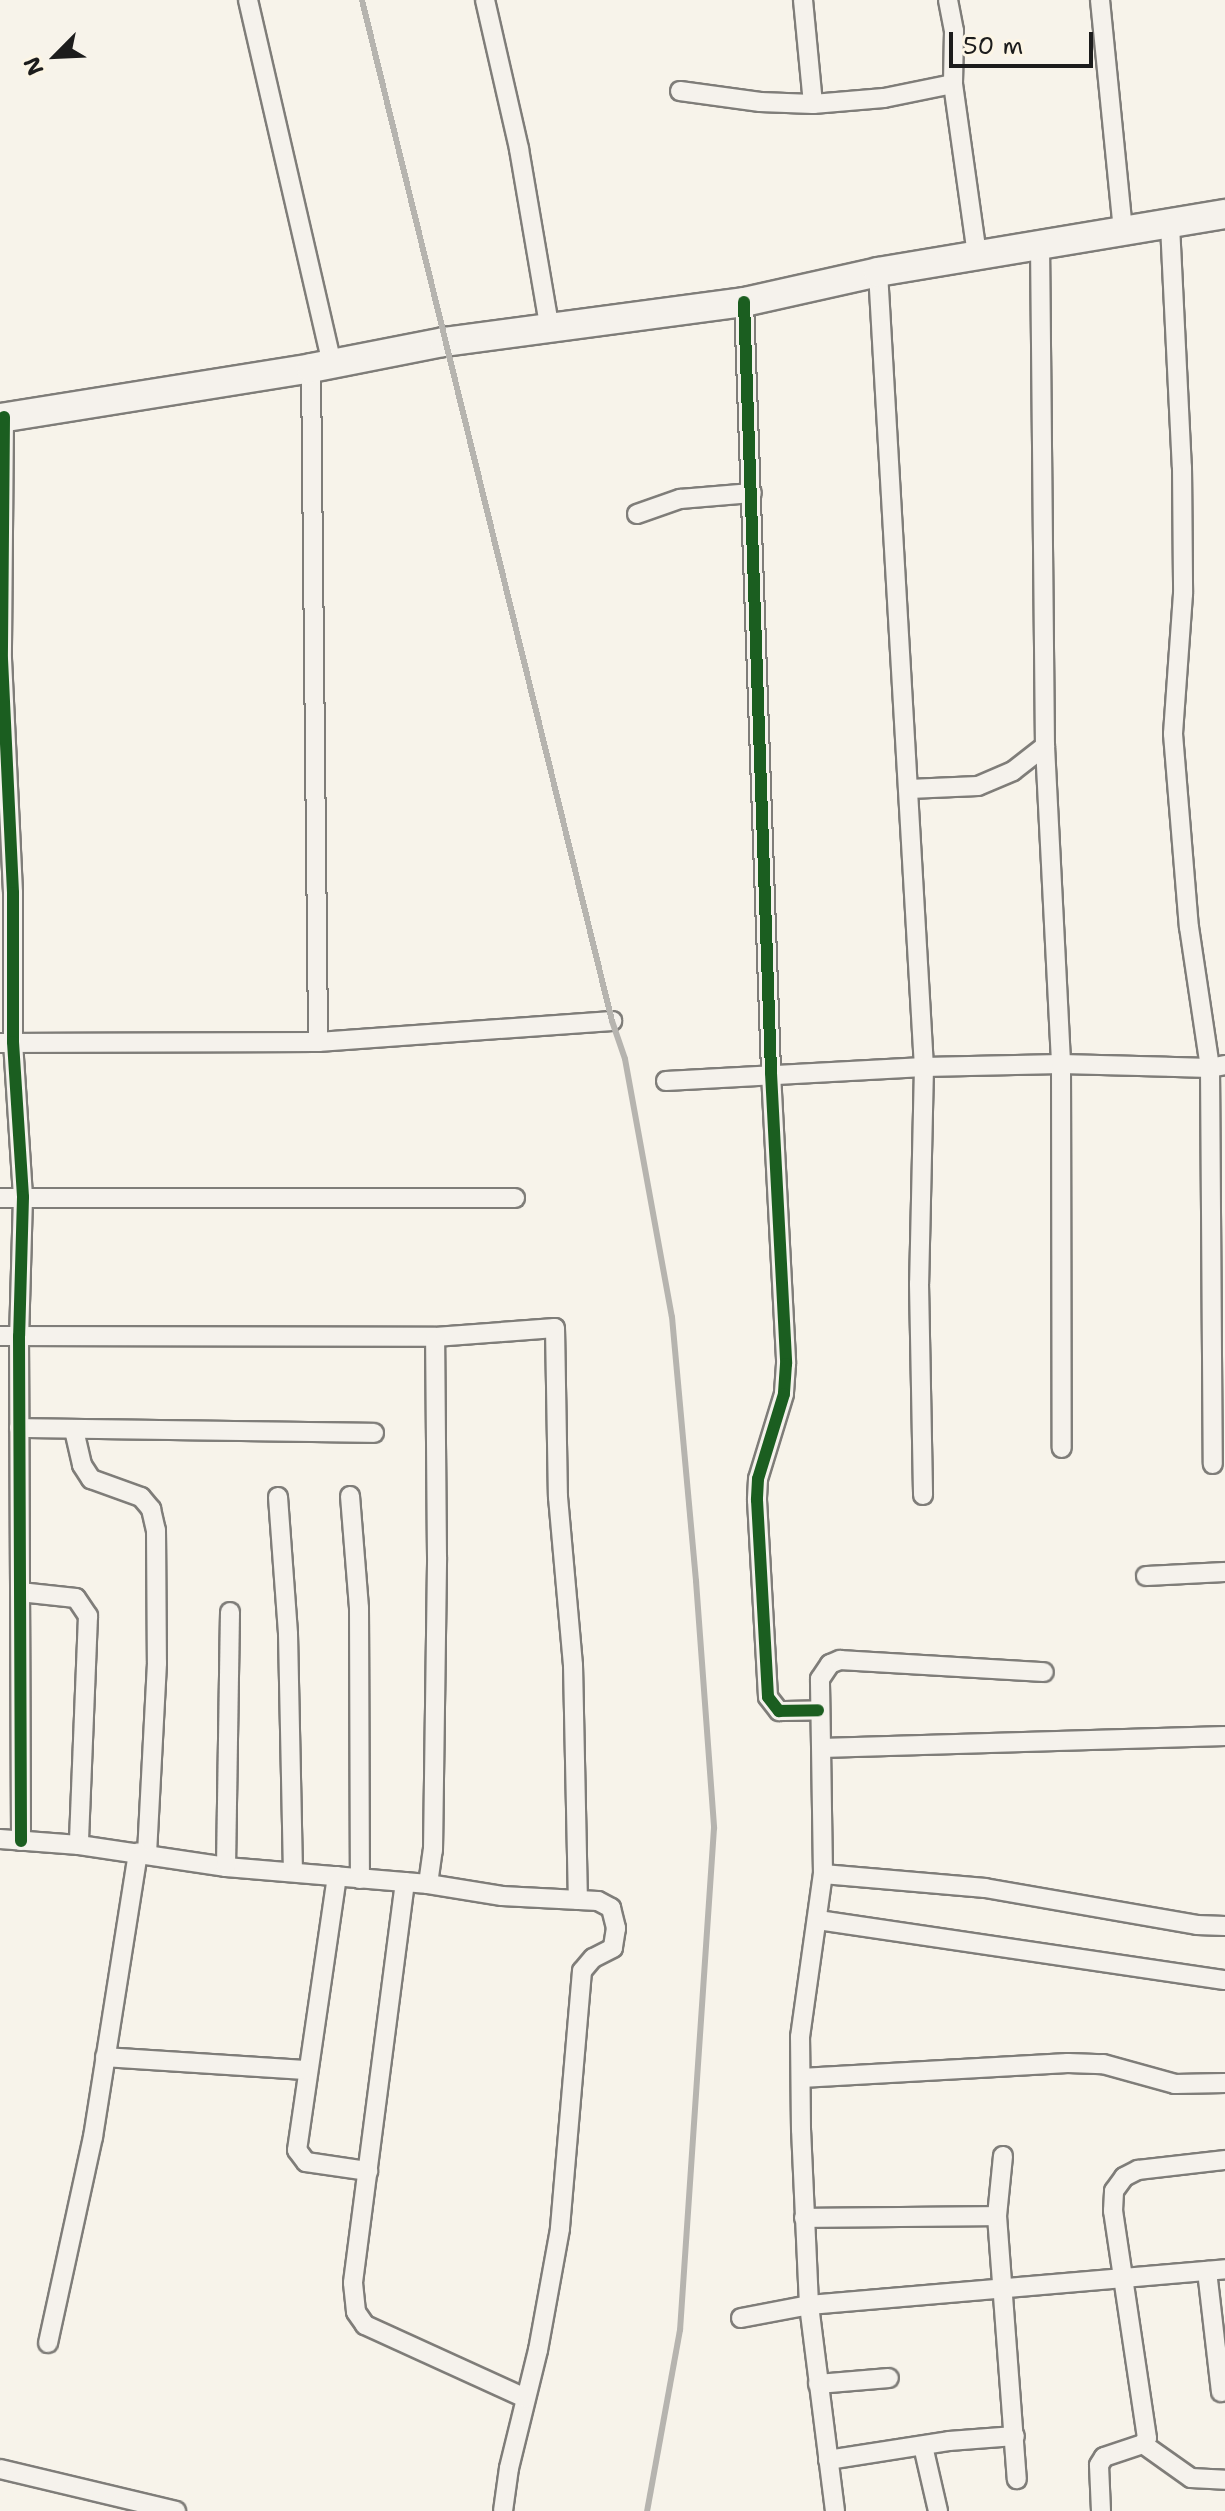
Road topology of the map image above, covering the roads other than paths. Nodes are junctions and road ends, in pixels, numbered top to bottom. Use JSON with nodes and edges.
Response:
{"nodes":[{"id":1,"x":248,"y":0,"type":"edge"},
{"id":2,"x":485,"y":0,"type":"edge"},
{"id":3,"x":803,"y":0,"type":"edge"},
{"id":4,"x":948,"y":0,"type":"edge"},
{"id":5,"x":1100,"y":0,"type":"edge"},
{"id":6,"x":953,"y":84,"type":"junction"},
{"id":7,"x":680,"y":91,"type":"dead end"},
{"id":8,"x":813,"y":104,"type":"junction"},
{"id":9,"x":1225,"y":214,"type":"edge"},
{"id":10,"x":1170,"y":225,"type":"junction"},
{"id":11,"x":1123,"y":232,"type":"junction"},
{"id":12,"x":1040,"y":244,"type":"junction"},
{"id":13,"x":977,"y":255,"type":"junction"},
{"id":14,"x":878,"y":272,"type":"junction"},
{"id":15,"x":744,"y":302,"type":"junction"},
{"id":16,"x":550,"y":330,"type":"junction"},
{"id":17,"x":322,"y":366,"type":"junction"},
{"id":18,"x":2,"y":417,"type":"edge"},
{"id":19,"x":752,"y":493,"type":"junction"},
{"id":20,"x":637,"y":514,"type":"dead end"},
{"id":21,"x":1045,"y":746,"type":"junction"},
{"id":22,"x":909,"y":789,"type":"junction"},
{"id":23,"x":612,"y":1021,"type":"dead end"},
{"id":24,"x":6,"y":1042,"type":"edge"},
{"id":25,"x":318,"y":1042,"type":"junction"},
{"id":26,"x":1061,"y":1064,"type":"junction"},
{"id":27,"x":924,"y":1067,"type":"junction"},
{"id":28,"x":1218,"y":1067,"type":"edge"},
{"id":29,"x":771,"y":1073,"type":"junction"},
{"id":30,"x":666,"y":1081,"type":"dead end"},
{"id":31,"x":23,"y":1197,"type":"junction"},
{"id":32,"x":0,"y":1198,"type":"edge"},
{"id":33,"x":515,"y":1198,"type":"dead end"},
{"id":34,"x":10,"y":1336,"type":"edge"},
{"id":35,"x":435,"y":1337,"type":"junction"},
{"id":36,"x":19,"y":1428,"type":"junction"},
{"id":37,"x":74,"y":1430,"type":"junction"},
{"id":38,"x":374,"y":1433,"type":"dead end"},
{"id":39,"x":1062,"y":1448,"type":"dead end"},
{"id":40,"x":1213,"y":1464,"type":"dead end"},
{"id":41,"x":923,"y":1495,"type":"dead end"},
{"id":42,"x":350,"y":1496,"type":"dead end"},
{"id":43,"x":278,"y":1497,"type":"dead end"},
{"id":44,"x":1225,"y":1572,"type":"edge"},
{"id":45,"x":1146,"y":1576,"type":"dead end"},
{"id":46,"x":20,"y":1592,"type":"junction"},
{"id":47,"x":230,"y":1612,"type":"dead end"},
{"id":48,"x":1044,"y":1672,"type":"dead end"},
{"id":49,"x":818,"y":1710,"type":"junction"},
{"id":50,"x":1225,"y":1736,"type":"edge"},
{"id":51,"x":822,"y":1748,"type":"junction"},
{"id":52,"x":0,"y":1839,"type":"edge"},
{"id":53,"x":21,"y":1841,"type":"junction"},
{"id":54,"x":79,"y":1845,"type":"junction"},
{"id":55,"x":142,"y":1854,"type":"junction"},
{"id":56,"x":226,"y":1867,"type":"junction"},
{"id":57,"x":293,"y":1871,"type":"junction"},
{"id":58,"x":823,"y":1874,"type":"junction"},
{"id":59,"x":337,"y":1876,"type":"junction"},
{"id":60,"x":360,"y":1879,"type":"junction"},
{"id":61,"x":405,"y":1882,"type":"junction"},
{"id":62,"x":428,"y":1884,"type":"junction"},
{"id":63,"x":578,"y":1900,"type":"junction"},
{"id":64,"x":818,"y":1920,"type":"junction"},
{"id":65,"x":1225,"y":1926,"type":"edge"},
{"id":66,"x":1225,"y":1980,"type":"edge"},
{"id":67,"x":105,"y":2057,"type":"junction"},
{"id":68,"x":308,"y":2070,"type":"junction"},
{"id":69,"x":801,"y":2078,"type":"junction"},
{"id":70,"x":1225,"y":2083,"type":"edge"},
{"id":71,"x":1003,"y":2156,"type":"dead end"},
{"id":72,"x":1225,"y":2160,"type":"edge"},
{"id":73,"x":368,"y":2171,"type":"junction"},
{"id":74,"x":997,"y":2216,"type":"junction"},
{"id":75,"x":804,"y":2218,"type":"junction"},
{"id":76,"x":1216,"y":2270,"type":"edge"},
{"id":77,"x":1125,"y":2279,"type":"junction"},
{"id":78,"x":1001,"y":2288,"type":"junction"},
{"id":79,"x":809,"y":2305,"type":"junction"},
{"id":80,"x":741,"y":2318,"type":"dead end"},
{"id":81,"x":48,"y":2343,"type":"dead end"},
{"id":82,"x":889,"y":2378,"type":"dead end"},
{"id":83,"x":818,"y":2384,"type":"junction"},
{"id":84,"x":1221,"y":2392,"type":"dead end"},
{"id":85,"x":525,"y":2398,"type":"junction"},
{"id":86,"x":1015,"y":2436,"type":"junction"},
{"id":87,"x":1143,"y":2444,"type":"junction"},
{"id":88,"x":923,"y":2446,"type":"junction"},
{"id":89,"x":828,"y":2460,"type":"junction"},
{"id":90,"x":0,"y":2469,"type":"edge"},
{"id":91,"x":1017,"y":2479,"type":"dead end"},
{"id":92,"x":1225,"y":2480,"type":"edge"},
{"id":93,"x":117,"y":2504,"type":"edge"},
{"id":94,"x":176,"y":2511,"type":"edge"},
{"id":95,"x":503,"y":2511,"type":"edge"},
{"id":96,"x":835,"y":2511,"type":"edge"},
{"id":97,"x":938,"y":2511,"type":"edge"},
{"id":98,"x":1101,"y":2511,"type":"edge"}],
"edges":[{"from":1,"to":17,"type":"street"},
{"from":2,"to":16,"type":"street"},
{"from":3,"to":8,"type":"street"},
{"from":4,"to":6,"type":"street"},
{"from":5,"to":11,"type":"street"},
{"from":6,"to":8,"type":"street"},
{"from":6,"to":13,"type":"street"},
{"from":7,"to":8,"type":"street"},
{"from":9,"to":10,"type":"main road"},
{"from":10,"to":11,"type":"main road"},
{"from":10,"to":28,"type":"street"},
{"from":11,"to":12,"type":"main road"},
{"from":12,"to":13,"type":"main road"},
{"from":12,"to":21,"type":"street"},
{"from":13,"to":14,"type":"main road"},
{"from":14,"to":15,"type":"main road"},
{"from":14,"to":22,"type":"street"},
{"from":15,"to":16,"type":"main road"},
{"from":15,"to":19,"type":"street"},
{"from":16,"to":17,"type":"main road"},
{"from":17,"to":18,"type":"main road"},
{"from":17,"to":25,"type":"street"},
{"from":18,"to":24,"type":"street"},
{"from":19,"to":20,"type":"street"},
{"from":19,"to":29,"type":"street"},
{"from":21,"to":22,"type":"street"},
{"from":21,"to":26,"type":"street"},
{"from":22,"to":27,"type":"street"},
{"from":23,"to":25,"type":"street"},
{"from":24,"to":25,"type":"street"},
{"from":24,"to":31,"type":"street"},
{"from":26,"to":27,"type":"street"},
{"from":26,"to":28,"type":"street"},
{"from":26,"to":39,"type":"street"},
{"from":27,"to":29,"type":"street"},
{"from":27,"to":41,"type":"street"},
{"from":28,"to":40,"type":"street"},
{"from":29,"to":30,"type":"street"},
{"from":29,"to":49,"type":"street"},
{"from":31,"to":32,"type":"street"},
{"from":31,"to":33,"type":"street"},
{"from":31,"to":34,"type":"street"},
{"from":34,"to":35,"type":"street"},
{"from":34,"to":36,"type":"street"},
{"from":35,"to":62,"type":"street"},
{"from":35,"to":63,"type":"street"},
{"from":36,"to":37,"type":"street"},
{"from":36,"to":46,"type":"street"},
{"from":37,"to":38,"type":"street"},
{"from":37,"to":55,"type":"street"},
{"from":42,"to":60,"type":"street"},
{"from":43,"to":57,"type":"street"},
{"from":44,"to":45,"type":"street"},
{"from":46,"to":53,"type":"street"},
{"from":46,"to":54,"type":"street"},
{"from":47,"to":56,"type":"street"},
{"from":48,"to":49,"type":"street"},
{"from":49,"to":51,"type":"street"},
{"from":50,"to":51,"type":"street"},
{"from":51,"to":58,"type":"street"},
{"from":52,"to":53,"type":"street"},
{"from":53,"to":54,"type":"street"},
{"from":54,"to":55,"type":"street"},
{"from":55,"to":56,"type":"street"},
{"from":55,"to":67,"type":"street"},
{"from":56,"to":57,"type":"street"},
{"from":57,"to":59,"type":"street"},
{"from":58,"to":64,"type":"street"},
{"from":58,"to":65,"type":"street"},
{"from":59,"to":60,"type":"street"},
{"from":59,"to":68,"type":"street"},
{"from":60,"to":61,"type":"street"},
{"from":61,"to":62,"type":"street"},
{"from":61,"to":73,"type":"street"},
{"from":62,"to":63,"type":"street"},
{"from":63,"to":85,"type":"street"},
{"from":64,"to":66,"type":"street"},
{"from":64,"to":69,"type":"street"},
{"from":67,"to":68,"type":"street"},
{"from":67,"to":81,"type":"street"},
{"from":68,"to":73,"type":"street"},
{"from":69,"to":70,"type":"street"},
{"from":69,"to":75,"type":"street"},
{"from":71,"to":74,"type":"street"},
{"from":72,"to":77,"type":"street"},
{"from":73,"to":85,"type":"street"},
{"from":74,"to":75,"type":"street"},
{"from":74,"to":78,"type":"street"},
{"from":75,"to":79,"type":"street"},
{"from":76,"to":77,"type":"street"},
{"from":76,"to":84,"type":"street"},
{"from":77,"to":78,"type":"street"},
{"from":77,"to":87,"type":"street"},
{"from":78,"to":79,"type":"street"},
{"from":78,"to":86,"type":"street"},
{"from":79,"to":80,"type":"street"},
{"from":79,"to":83,"type":"street"},
{"from":82,"to":83,"type":"street"},
{"from":83,"to":89,"type":"street"},
{"from":85,"to":95,"type":"street"},
{"from":86,"to":88,"type":"street"},
{"from":86,"to":91,"type":"street"},
{"from":87,"to":92,"type":"street"},
{"from":87,"to":98,"type":"street"},
{"from":88,"to":89,"type":"street"},
{"from":88,"to":97,"type":"street"},
{"from":89,"to":96,"type":"street"},
{"from":90,"to":93,"type":"street"},
{"from":93,"to":94,"type":"street"}]}
